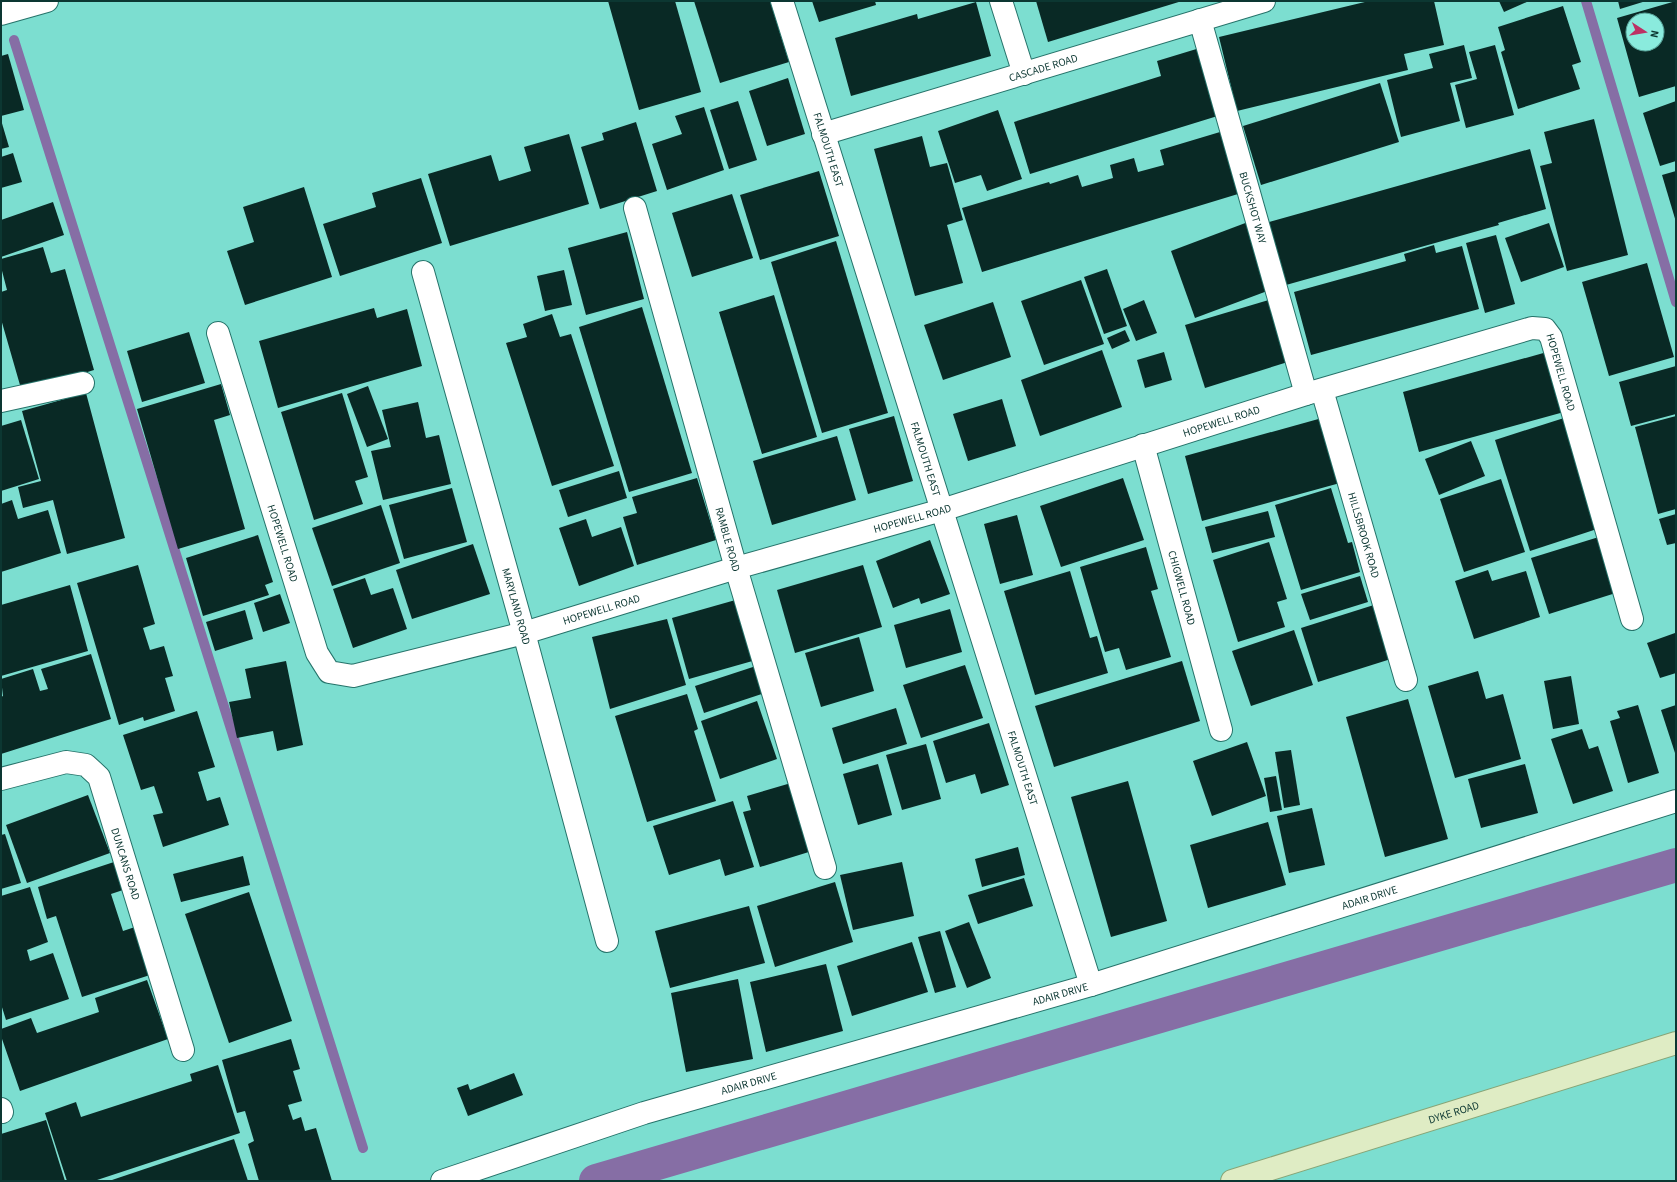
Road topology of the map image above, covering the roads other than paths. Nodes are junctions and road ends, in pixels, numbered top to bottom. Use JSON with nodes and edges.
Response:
{"nodes":[{"id":1,"x":47,"y":1,"type":"edge"},
{"id":2,"x":782,"y":1,"type":"edge"},
{"id":3,"x":1000,"y":1,"type":"edge"},
{"id":4,"x":1264,"y":1,"type":"edge"},
{"id":5,"x":1205,"y":13,"type":"edge"},
{"id":6,"x":1,"y":14,"type":"edge"},
{"id":7,"x":1024,"y":74,"type":"junction"},
{"id":8,"x":823,"y":134,"type":"junction"},
{"id":9,"x":635,"y":208,"type":"dead end"},
{"id":10,"x":423,"y":272,"type":"dead end"},
{"id":11,"x":218,"y":333,"type":"dead end"},
{"id":12,"x":82,"y":382,"type":"dead end"},
{"id":13,"x":1314,"y":392,"type":"junction"},
{"id":14,"x":1,"y":401,"type":"edge"},
{"id":15,"x":1143,"y":445,"type":"junction"},
{"id":16,"x":942,"y":510,"type":"junction"},
{"id":17,"x":736,"y":568,"type":"junction"},
{"id":18,"x":1632,"y":619,"type":"dead end"},
{"id":19,"x":524,"y":633,"type":"junction"},
{"id":20,"x":1406,"y":680,"type":"dead end"},
{"id":21,"x":1221,"y":730,"type":"dead end"},
{"id":22,"x":1,"y":779,"type":"edge"},
{"id":23,"x":1676,"y":801,"type":"edge"},
{"id":24,"x":825,"y":868,"type":"dead end"},
{"id":25,"x":608,"y":941,"type":"dead end"},
{"id":26,"x":1091,"y":985,"type":"junction"},
{"id":27,"x":1676,"y":1043,"type":"edge"},
{"id":28,"x":183,"y":1050,"type":"dead end"},
{"id":29,"x":442,"y":1181,"type":"edge"},
{"id":30,"x":1232,"y":1181,"type":"edge"}],
"edges":[{"from":1,"to":6,"type":"street"},
{"from":2,"to":8,"type":"street","name":"FALMOUTH EAST"},
{"from":3,"to":7,"type":"street"},
{"from":4,"to":5,"type":"street","name":"CASCADE ROAD"},
{"from":5,"to":7,"type":"street","name":"CASCADE ROAD"},
{"from":5,"to":13,"type":"street","name":"BUCKSHOT WAY"},
{"from":7,"to":8,"type":"street","name":"CASCADE ROAD"},
{"from":8,"to":16,"type":"street","name":"FALMOUTH EAST"},
{"from":9,"to":17,"type":"street","name":"RAMBLE ROAD"},
{"from":10,"to":19,"type":"street","name":"MARYLAND ROAD"},
{"from":11,"to":19,"type":"street","name":"HOPEWELL ROAD"},
{"from":12,"to":14,"type":"street"},
{"from":13,"to":15,"type":"street","name":"HOPEWELL ROAD"},
{"from":13,"to":18,"type":"street","name":"HOPEWELL ROAD"},
{"from":13,"to":20,"type":"street","name":"HILLSBROOK ROAD"},
{"from":15,"to":16,"type":"street","name":"HOPEWELL ROAD"},
{"from":15,"to":21,"type":"street","name":"CHIGWELL ROAD"},
{"from":16,"to":17,"type":"street","name":"HOPEWELL ROAD"},
{"from":16,"to":26,"type":"street","name":"FALMOUTH EAST"},
{"from":17,"to":19,"type":"street","name":"HOPEWELL ROAD"},
{"from":17,"to":24,"type":"street","name":"RAMBLE ROAD"},
{"from":19,"to":25,"type":"street","name":"MARYLAND ROAD"},
{"from":22,"to":28,"type":"street","name":"DUNCANS ROAD"},
{"from":23,"to":26,"type":"street","name":"ADAIR DRIVE"},
{"from":26,"to":29,"type":"street","name":"ADAIR DRIVE"},
{"from":27,"to":30,"type":"main road","name":"DYKE ROAD"}]}
